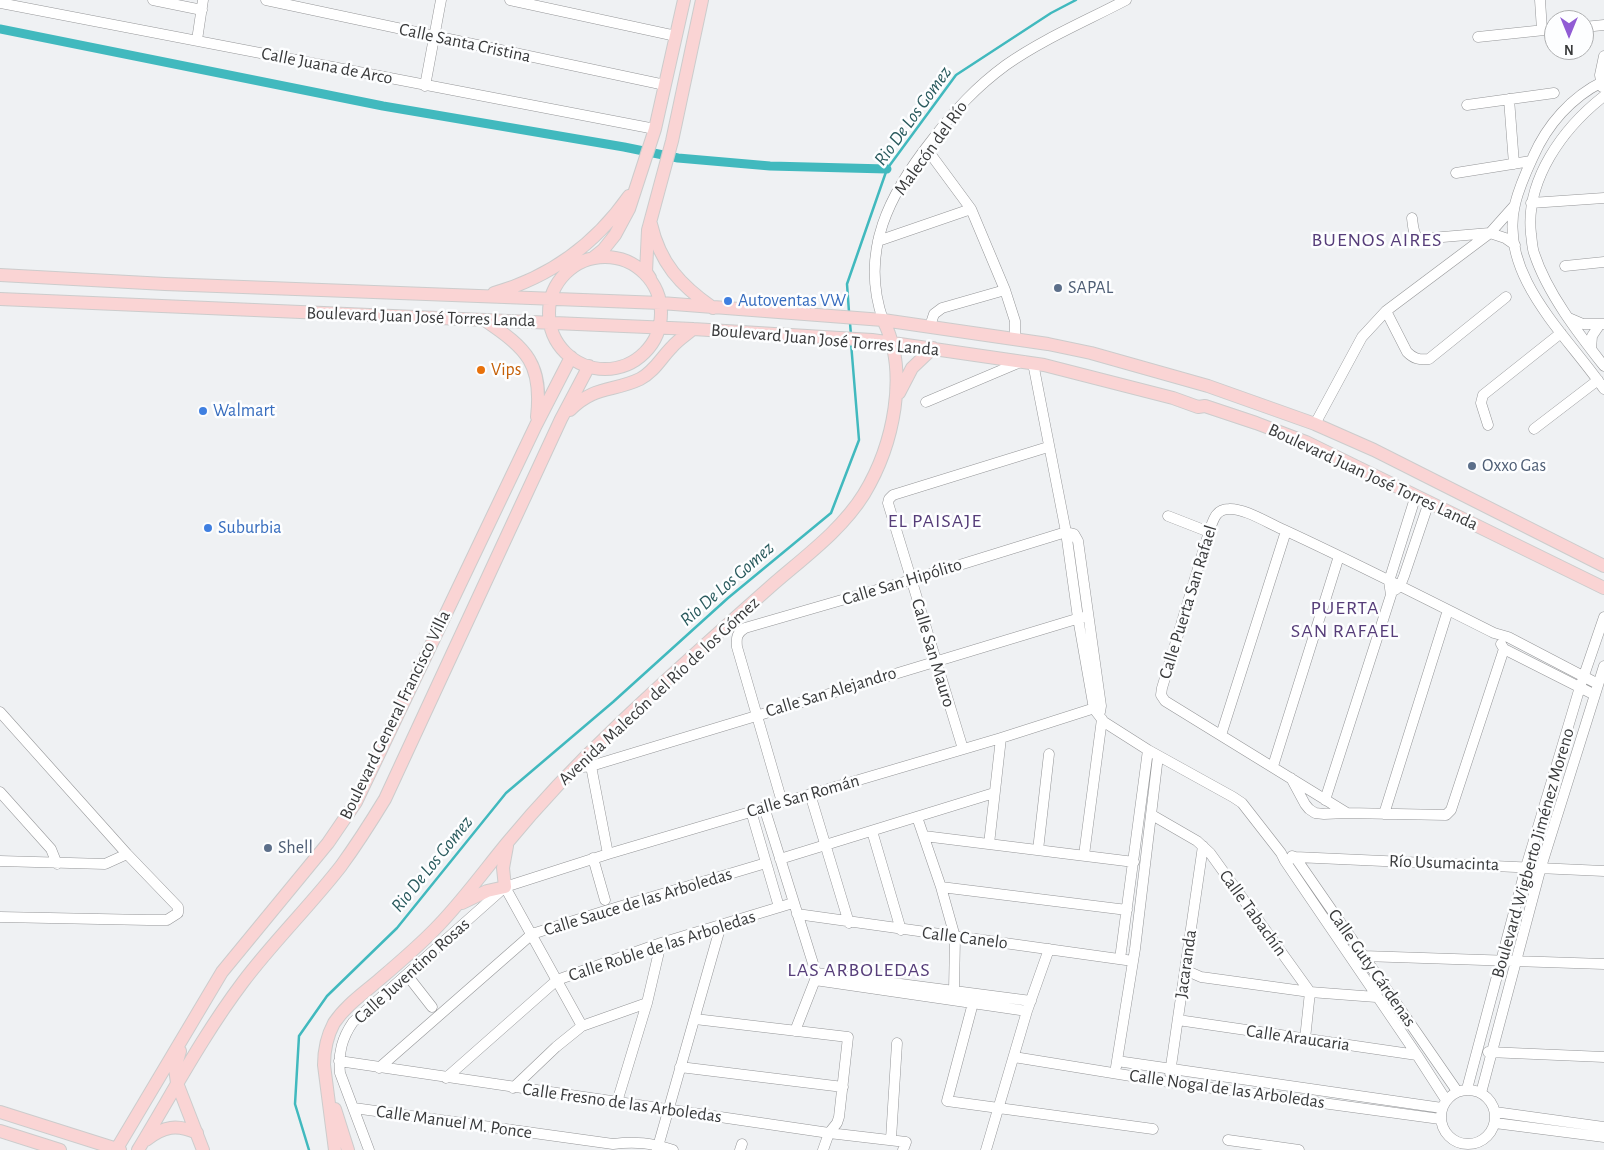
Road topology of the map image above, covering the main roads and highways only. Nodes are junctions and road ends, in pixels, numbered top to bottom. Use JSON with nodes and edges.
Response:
{"nodes":[{"id":1,"x":684,"y":0,"type":"edge"},
{"id":2,"x":702,"y":0,"type":"edge"},
{"id":3,"x":641,"y":175,"type":"junction"},
{"id":4,"x":650,"y":220,"type":"junction"},
{"id":5,"x":594,"y":258,"type":"junction"},
{"id":6,"x":0,"y":275,"type":"edge"},
{"id":7,"x":651,"y":280,"type":"junction"},
{"id":8,"x":483,"y":296,"type":"junction"},
{"id":9,"x":551,"y":298,"type":"junction"},
{"id":10,"x":0,"y":299,"type":"edge"},
{"id":11,"x":661,"y":304,"type":"junction"},
{"id":12,"x":712,"y":308,"type":"junction"},
{"id":13,"x":883,"y":320,"type":"junction"},
{"id":14,"x":486,"y":321,"type":"junction"},
{"id":15,"x":550,"y":323,"type":"junction"},
{"id":16,"x":660,"y":328,"type":"junction"},
{"id":17,"x":692,"y":329,"type":"junction"},
{"id":18,"x":892,"y":342,"type":"junction"},
{"id":19,"x":933,"y":348,"type":"junction"},
{"id":20,"x":572,"y":357,"type":"junction"},
{"id":21,"x":589,"y":366,"type":"junction"},
{"id":22,"x":895,"y":400,"type":"junction"},
{"id":23,"x":561,"y":419,"type":"junction"},
{"id":24,"x":536,"y":425,"type":"junction"},
{"id":25,"x":1604,"y":566,"type":"edge"},
{"id":26,"x":1604,"y":588,"type":"edge"},
{"id":27,"x":508,"y":842,"type":"junction"},
{"id":28,"x":457,"y":905,"type":"junction"},
{"id":29,"x":200,"y":1008,"type":"junction"},
{"id":30,"x":176,"y":1083,"type":"junction"},
{"id":31,"x":0,"y":1112,"type":"edge"},
{"id":32,"x":0,"y":1131,"type":"edge"},
{"id":33,"x":197,"y":1133,"type":"junction"},
{"id":34,"x":140,"y":1146,"type":"edge"},
{"id":35,"x":345,"y":1149,"type":"edge"},
{"id":36,"x":60,"y":1150,"type":"edge"},
{"id":37,"x":118,"y":1150,"type":"edge"},
{"id":38,"x":203,"y":1150,"type":"edge"}],
"edges":[{"from":1,"to":3,"type":"main road"},
{"from":2,"to":4,"type":"main road"},
{"from":3,"to":5,"type":"main road"},
{"from":3,"to":8,"type":"main road"},
{"from":4,"to":7,"type":"main road"},
{"from":4,"to":12,"type":"main road"},
{"from":5,"to":7,"type":"main road"},
{"from":5,"to":9,"type":"main road"},
{"from":6,"to":8,"type":"main road","name":"Boulevard Juan José Torres Landa"},
{"from":7,"to":11,"type":"main road"},
{"from":8,"to":9,"type":"main road","name":"Boulevard Juan José Torres Landa"},
{"from":9,"to":11,"type":"main road","name":"Boulevard Juan José Torres Landa"},
{"from":9,"to":15,"type":"main road"},
{"from":10,"to":14,"type":"main road","name":"Boulevard Juan José Torres Landa"},
{"from":11,"to":12,"type":"main road","name":"Boulevard Juan José Torres Landa"},
{"from":11,"to":16,"type":"main road"},
{"from":12,"to":13,"type":"main road","name":"Boulevard Juan José Torres Landa"},
{"from":13,"to":18,"type":"main road"},
{"from":13,"to":25,"type":"main road","name":"Boulevard Juan José Torres Landa"},
{"from":14,"to":15,"type":"main road","name":"Boulevard Juan José Torres Landa"},
{"from":14,"to":24,"type":"main road"},
{"from":15,"to":16,"type":"main road","name":"Boulevard Juan José Torres Landa"},
{"from":15,"to":20,"type":"main road"},
{"from":16,"to":17,"type":"main road","name":"Boulevard Juan José Torres Landa"},
{"from":16,"to":21,"type":"main road"},
{"from":17,"to":18,"type":"main road","name":"Boulevard Juan José Torres Landa"},
{"from":17,"to":23,"type":"main road"},
{"from":18,"to":19,"type":"main road","name":"Boulevard Juan José Torres Landa"},
{"from":18,"to":22,"type":"main road"},
{"from":19,"to":22,"type":"main road"},
{"from":19,"to":26,"type":"main road","name":"Boulevard Juan José Torres Landa"},
{"from":20,"to":21,"type":"main road"},
{"from":20,"to":24,"type":"main road","name":"Boulevard General Francisco Villa"},
{"from":21,"to":23,"type":"main road","name":"Boulevard General Francisco Villa"},
{"from":22,"to":27,"type":"main road","name":"Avenida Malecón del Río de los Gómez"},
{"from":23,"to":30,"type":"main road","name":"Boulevard General Francisco Villa"},
{"from":24,"to":29,"type":"main road","name":"Boulevard General Francisco Villa"},
{"from":27,"to":28,"type":"main road","name":"Avenida Malecón del Río de los Gómez"},
{"from":27,"to":28,"type":"main road"},
{"from":28,"to":35,"type":"main road","name":"Avenida Malecón del Río de los Gómez"},
{"from":29,"to":30,"type":"main road"},
{"from":29,"to":37,"type":"main road","name":"Boulevard General Francisco Villa"},
{"from":30,"to":33,"type":"main road"},
{"from":30,"to":34,"type":"main road","name":"Boulevard General Francisco Villa"},
{"from":31,"to":37,"type":"main road"},
{"from":32,"to":36,"type":"main road"},
{"from":33,"to":34,"type":"main road"},
{"from":33,"to":38,"type":"main road"}]}
